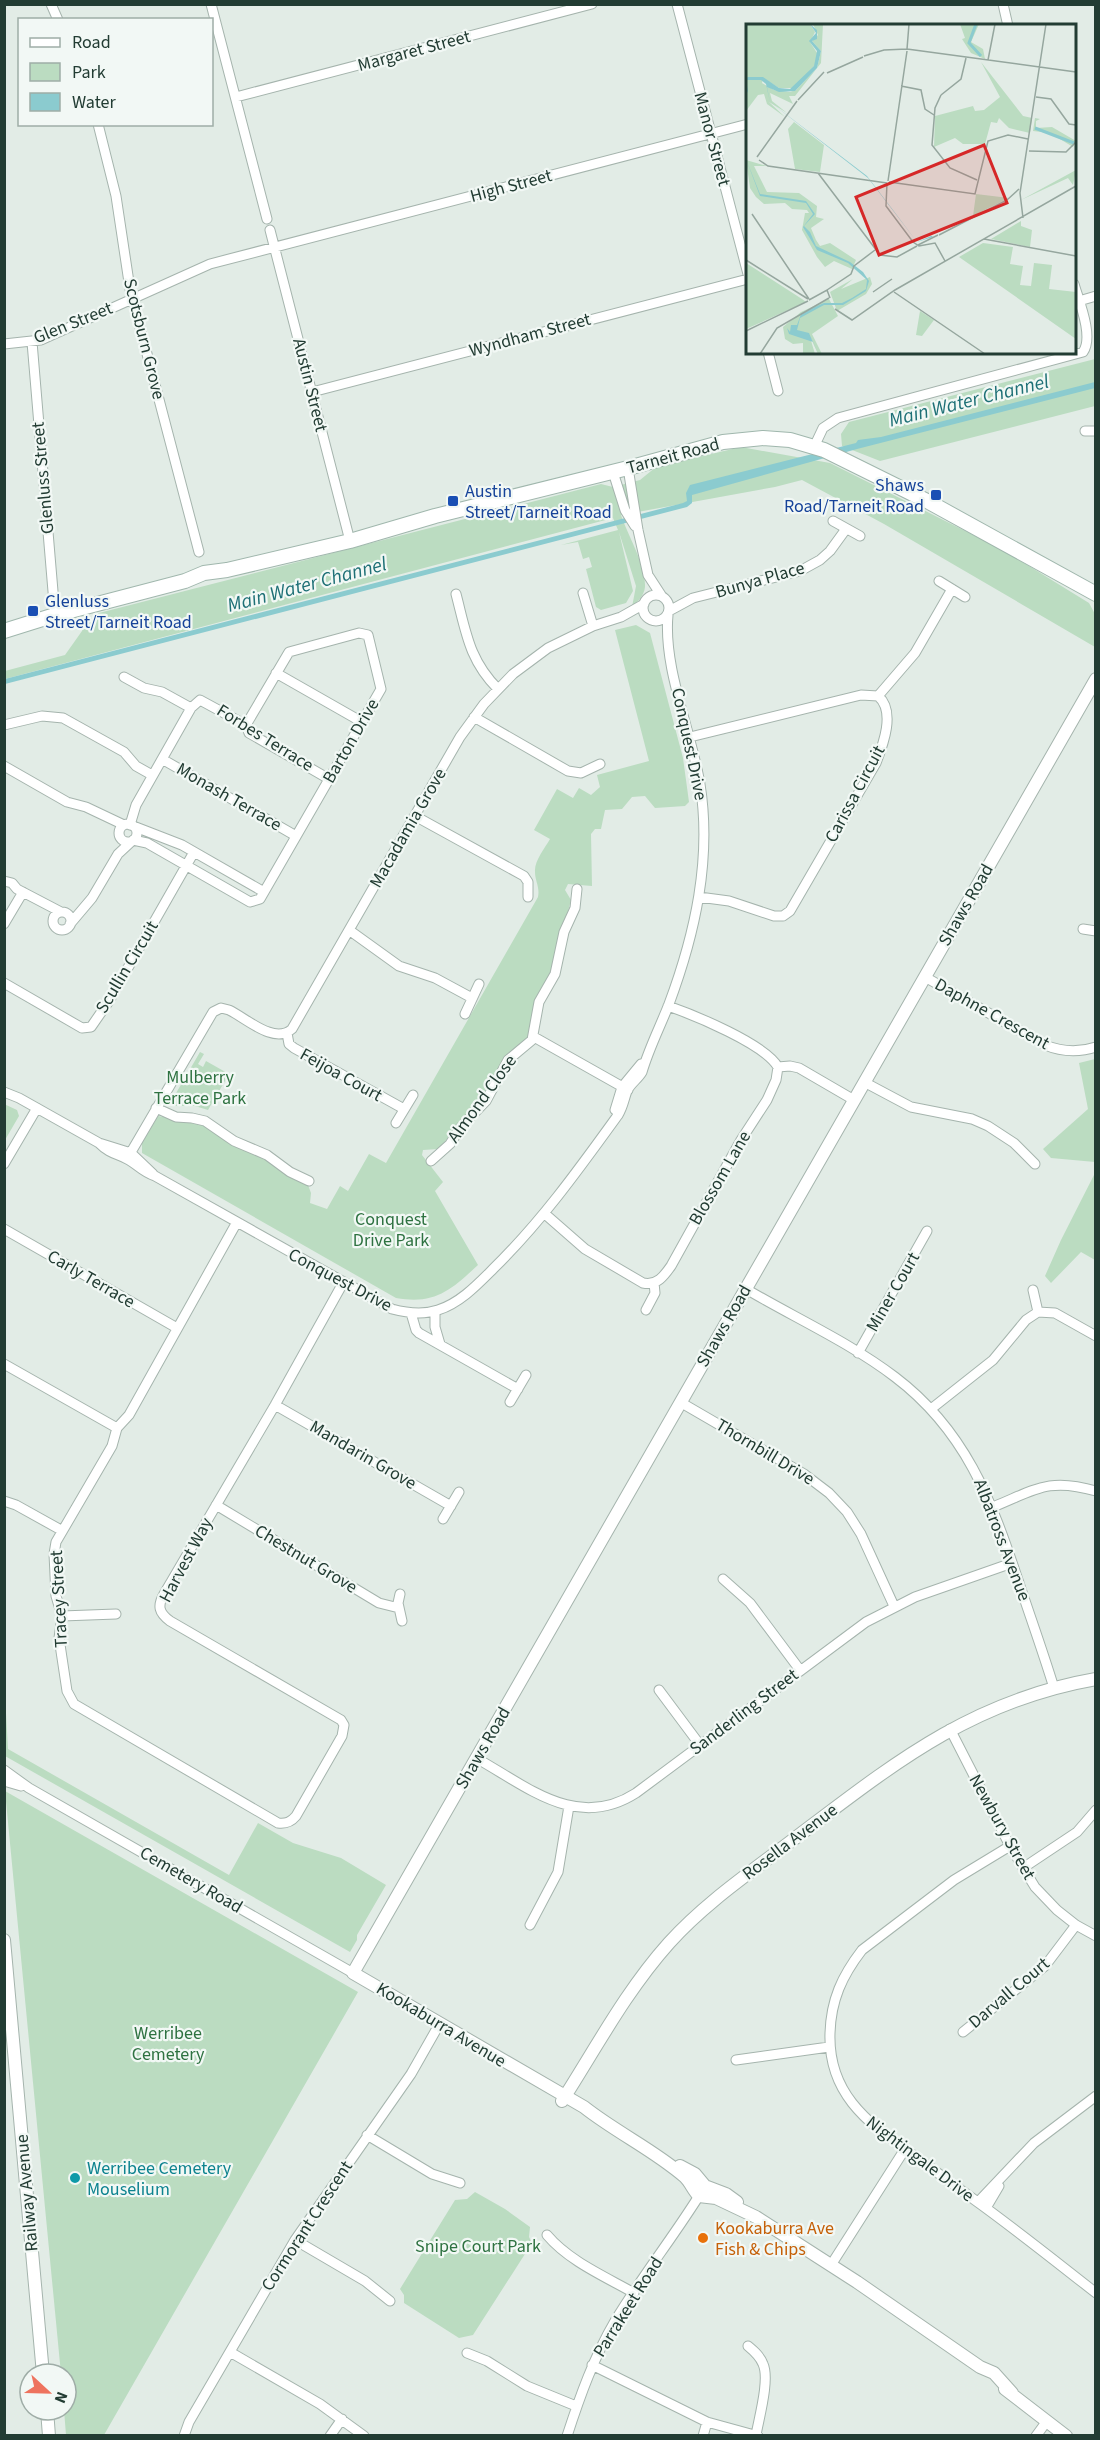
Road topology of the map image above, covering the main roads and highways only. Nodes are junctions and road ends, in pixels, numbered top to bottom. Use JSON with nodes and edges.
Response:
{"nodes":[{"id":1,"x":1074,"y":584,"type":"junction"},
{"id":2,"x":1095,"y":594,"type":"edge"},
{"id":3,"x":1095,"y":604,"type":"edge"},
{"id":4,"x":5,"y":631,"type":"edge"}],
"edges":[{"from":1,"to":2,"type":"main road","name":"Tarneit Road"},
{"from":1,"to":3,"type":"main road","name":"Tarneit Road"},
{"from":1,"to":4,"type":"main road","name":"Tarneit Road"}]}
